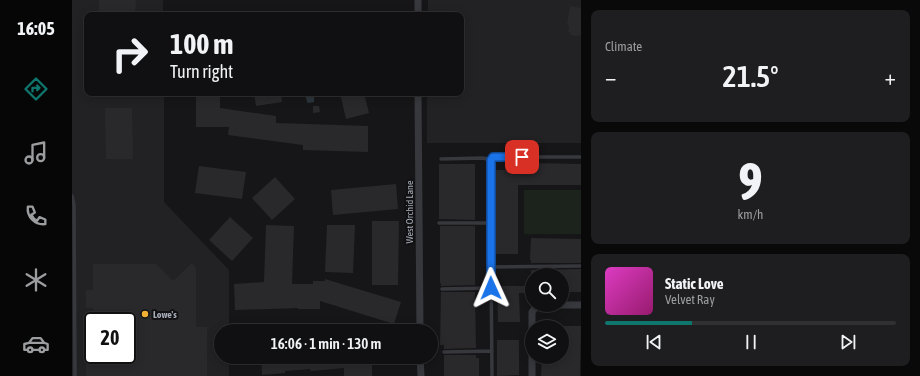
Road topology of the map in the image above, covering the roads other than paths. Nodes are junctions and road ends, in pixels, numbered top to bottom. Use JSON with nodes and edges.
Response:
{"nodes":[{"id":1,"x":418,"y":0,"type":"edge"},
{"id":2,"x":418,"y":12,"type":"edge"},
{"id":3,"x":418,"y":96,"type":"edge"},
{"id":4,"x":581,"y":157,"type":"edge"},
{"id":5,"x":441,"y":159,"type":"dead end"},
{"id":6,"x":491,"y":160,"type":"junction"},
{"id":7,"x":72,"y":196,"type":"edge"},
{"id":8,"x":439,"y":223,"type":"dead end"},
{"id":9,"x":490,"y":223,"type":"junction"},
{"id":10,"x":581,"y":266,"type":"edge"},
{"id":11,"x":491,"y":267,"type":"junction"},
{"id":12,"x":491,"y":288,"type":"junction"},
{"id":13,"x":442,"y":289,"type":"dead end"},
{"id":14,"x":581,"y":306,"type":"edge"},
{"id":15,"x":420,"y":324,"type":"edge"},
{"id":16,"x":492,"y":351,"type":"junction"},
{"id":17,"x":444,"y":352,"type":"dead end"},
{"id":18,"x":420,"y":364,"type":"edge"},
{"id":19,"x":75,"y":376,"type":"edge"},
{"id":20,"x":421,"y":376,"type":"edge"},
{"id":21,"x":492,"y":376,"type":"edge"},
{"id":22,"x":532,"y":376,"type":"edge"}],
"edges":[{"from":1,"to":2,"type":"street"},
{"from":3,"to":15,"type":"street","name":"West Orchid Lane"},
{"from":4,"to":6,"type":"lane"},
{"from":5,"to":6,"type":"lane"},
{"from":6,"to":9,"type":"lane"},
{"from":7,"to":19,"type":"lane"},
{"from":8,"to":9,"type":"lane"},
{"from":9,"to":11,"type":"lane"},
{"from":10,"to":11,"type":"lane"},
{"from":11,"to":12,"type":"lane"},
{"from":12,"to":13,"type":"lane"},
{"from":12,"to":16,"type":"lane"},
{"from":14,"to":22,"type":"street"},
{"from":16,"to":17,"type":"lane"},
{"from":16,"to":21,"type":"lane"},
{"from":18,"to":20,"type":"street"}]}
